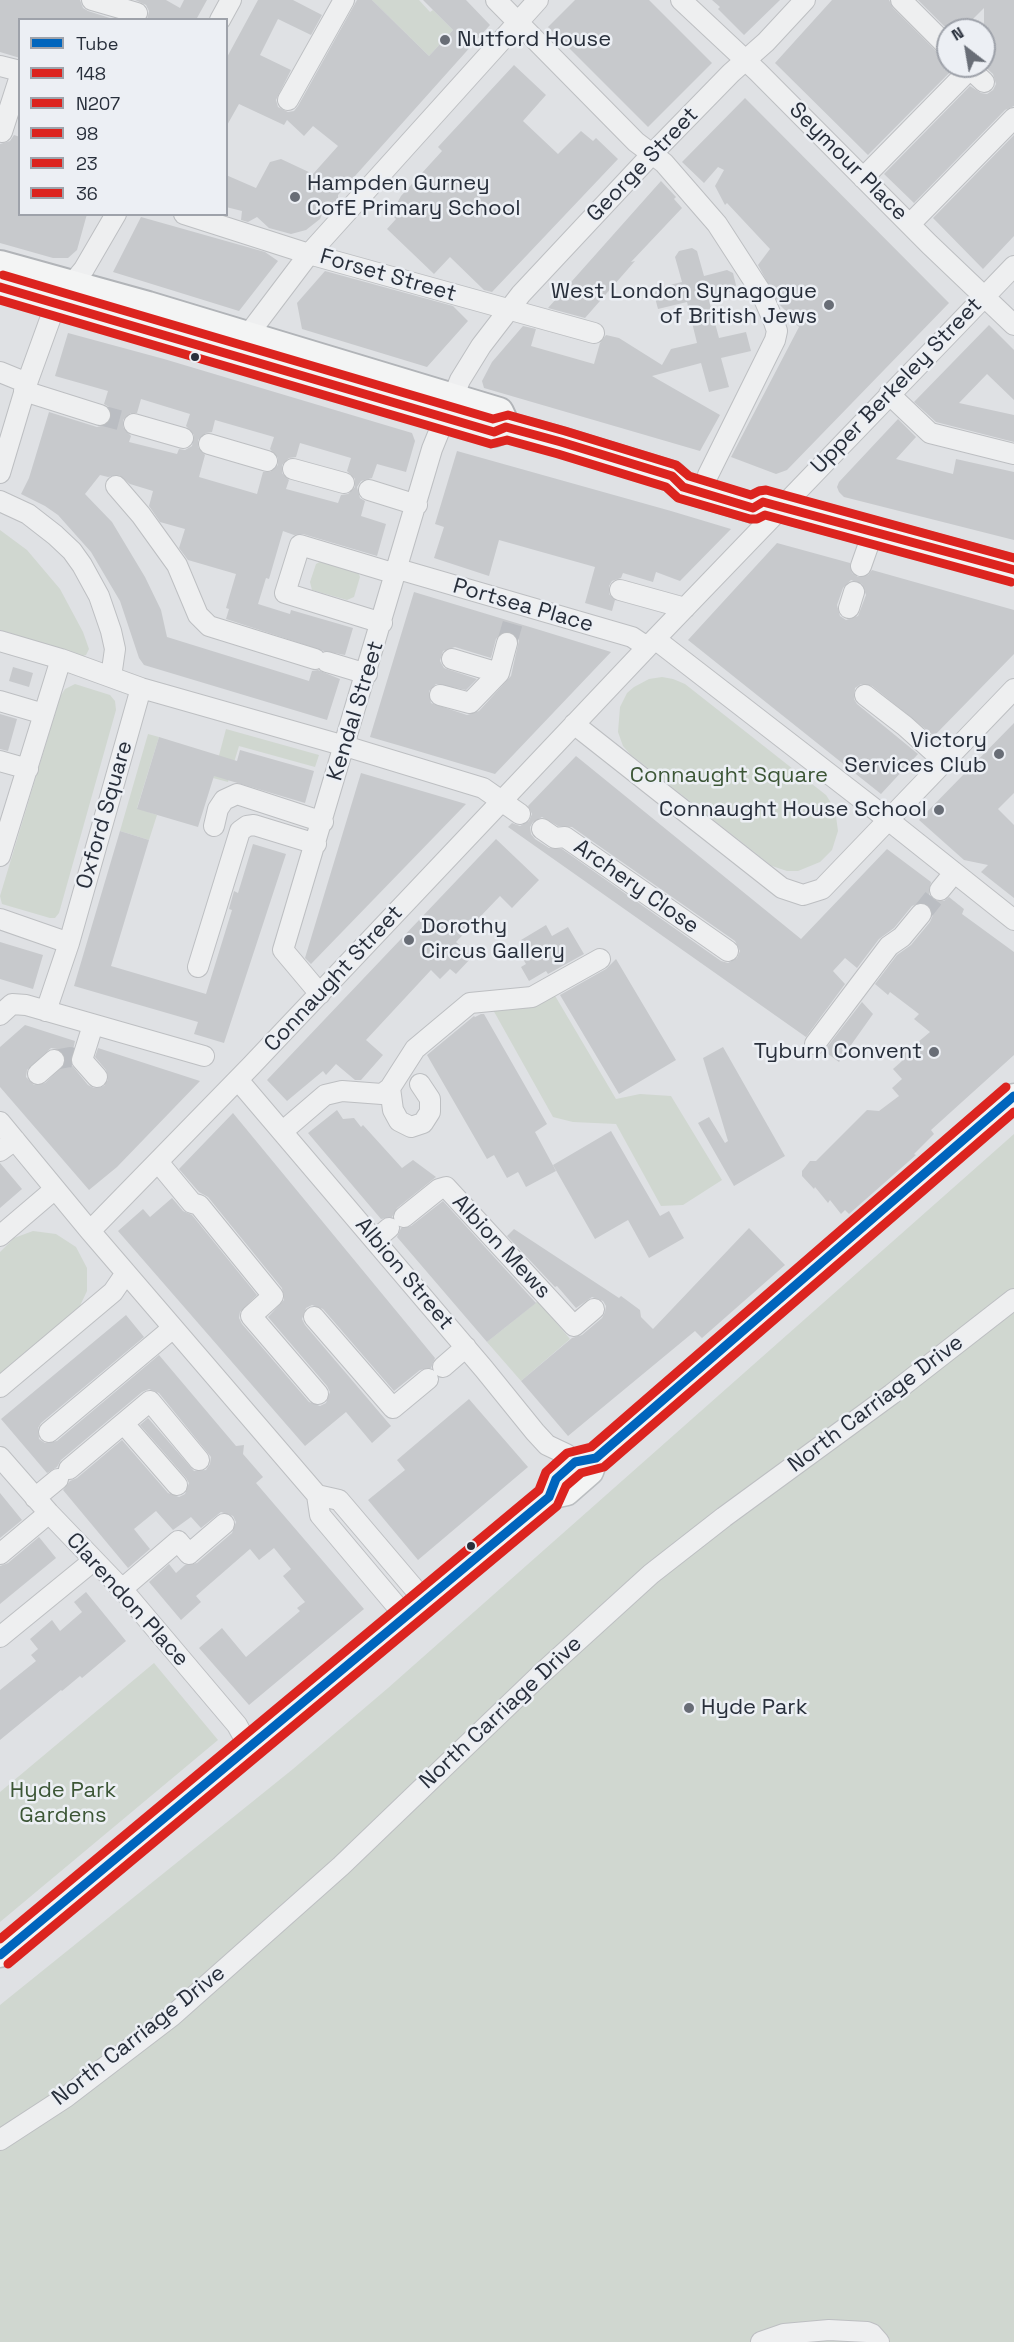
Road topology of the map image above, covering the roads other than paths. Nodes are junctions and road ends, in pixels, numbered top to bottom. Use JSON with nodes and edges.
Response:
{"nodes":[{"id":1,"x":92,"y":0,"type":"edge"},
{"id":2,"x":231,"y":0,"type":"edge"},
{"id":3,"x":344,"y":0,"type":"edge"},
{"id":4,"x":496,"y":0,"type":"edge"},
{"id":5,"x":538,"y":0,"type":"edge"},
{"id":6,"x":681,"y":0,"type":"edge"},
{"id":7,"x":901,"y":0,"type":"edge"},
{"id":8,"x":795,"y":3,"type":"edge"},
{"id":9,"x":137,"y":13,"type":"dead end"},
{"id":10,"x":221,"y":18,"type":"edge"},
{"id":11,"x":518,"y":22,"type":"junction"},
{"id":12,"x":936,"y":35,"type":"edge"},
{"id":13,"x":746,"y":60,"type":"junction"},
{"id":14,"x":0,"y":66,"type":"edge"},
{"id":15,"x":18,"y":70,"type":"edge"},
{"id":16,"x":968,"y":78,"type":"edge"},
{"id":17,"x":18,"y":82,"type":"edge"},
{"id":18,"x":288,"y":100,"type":"dead end"},
{"id":19,"x":1014,"y":118,"type":"edge"},
{"id":20,"x":2,"y":132,"type":"dead end"},
{"id":21,"x":652,"y":154,"type":"junction"},
{"id":22,"x":863,"y":178,"type":"junction"},
{"id":23,"x":115,"y":216,"type":"edge"},
{"id":24,"x":189,"y":216,"type":"edge"},
{"id":25,"x":910,"y":224,"type":"junction"},
{"id":26,"x":309,"y":254,"type":"junction"},
{"id":27,"x":0,"y":265,"type":"edge"},
{"id":28,"x":1014,"y":266,"type":"edge"},
{"id":29,"x":0,"y":287,"type":"edge"},
{"id":30,"x":64,"y":294,"type":"junction"},
{"id":31,"x":983,"y":296,"type":"junction"},
{"id":32,"x":509,"y":310,"type":"junction"},
{"id":33,"x":1014,"y":325,"type":"edge"},
{"id":34,"x":594,"y":333,"type":"dead end"},
{"id":35,"x":247,"y":336,"type":"junction"},
{"id":36,"x":0,"y":372,"type":"edge"},
{"id":37,"x":25,"y":387,"type":"junction"},
{"id":38,"x":889,"y":394,"type":"junction"},
{"id":39,"x":448,"y":407,"type":"junction"},
{"id":40,"x":100,"y":415,"type":"tunnel mouth"},
{"id":41,"x":134,"y":424,"type":"tunnel mouth"},
{"id":42,"x":5,"y":436,"type":"edge"},
{"id":43,"x":183,"y":438,"type":"dead end"},
{"id":44,"x":208,"y":444,"type":"dead end"},
{"id":45,"x":1014,"y":454,"type":"edge"},
{"id":46,"x":267,"y":461,"type":"dead end"},
{"id":47,"x":292,"y":468,"type":"dead end"},
{"id":48,"x":0,"y":473,"type":"edge"},
{"id":49,"x":708,"y":475,"type":"junction"},
{"id":50,"x":672,"y":476,"type":"junction"},
{"id":51,"x":344,"y":483,"type":"dead end"},
{"id":52,"x":116,"y":486,"type":"dead end"},
{"id":53,"x":369,"y":490,"type":"dead end"},
{"id":54,"x":0,"y":501,"type":"edge"},
{"id":55,"x":417,"y":505,"type":"junction"},
{"id":56,"x":772,"y":505,"type":"junction"},
{"id":57,"x":873,"y":532,"type":"junction"},
{"id":58,"x":861,"y":566,"type":"dead end"},
{"id":59,"x":1014,"y":570,"type":"edge"},
{"id":60,"x":397,"y":572,"type":"junction"},
{"id":61,"x":620,"y":590,"type":"dead end"},
{"id":62,"x":685,"y":608,"type":"junction"},
{"id":63,"x":382,"y":623,"type":"junction"},
{"id":64,"x":0,"y":641,"type":"edge"},
{"id":65,"x":507,"y":643,"type":"tunnel mouth"},
{"id":66,"x":651,"y":643,"type":"junction"},
{"id":67,"x":61,"y":659,"type":"junction"},
{"id":68,"x":452,"y":659,"type":"dead end"},
{"id":69,"x":499,"y":673,"type":"junction"},
{"id":70,"x":367,"y":674,"type":"junction"},
{"id":71,"x":111,"y":677,"type":"junction"},
{"id":72,"x":141,"y":688,"type":"junction"},
{"id":73,"x":1014,"y":688,"type":"edge"},
{"id":74,"x":440,"y":694,"type":"dead end"},
{"id":75,"x":866,"y":695,"type":"dead end"},
{"id":76,"x":0,"y":701,"type":"edge"},
{"id":77,"x":45,"y":714,"type":"junction"},
{"id":78,"x":574,"y":724,"type":"junction"},
{"id":79,"x":345,"y":746,"type":"junction"},
{"id":80,"x":0,"y":760,"type":"edge"},
{"id":81,"x":945,"y":762,"type":"junction"},
{"id":82,"x":28,"y":769,"type":"junction"},
{"id":83,"x":502,"y":801,"type":"junction"},
{"id":84,"x":520,"y":814,"type":"dead end"},
{"id":85,"x":889,"y":820,"type":"junction"},
{"id":86,"x":323,"y":822,"type":"junction"},
{"id":87,"x":214,"y":826,"type":"dead end"},
{"id":88,"x":542,"y":829,"type":"dead end"},
{"id":89,"x":316,"y":844,"type":"junction"},
{"id":90,"x":0,"y":856,"type":"edge"},
{"id":91,"x":954,"y":873,"type":"junction"},
{"id":92,"x":940,"y":890,"type":"tunnel mouth"},
{"id":93,"x":1010,"y":910,"type":"edge"},
{"id":94,"x":921,"y":914,"type":"tunnel mouth"},
{"id":95,"x":0,"y":919,"type":"edge"},
{"id":96,"x":69,"y":943,"type":"junction"},
{"id":97,"x":728,"y":951,"type":"dead end"},
{"id":98,"x":600,"y":959,"type":"dead end"},
{"id":99,"x":198,"y":967,"type":"dead end"},
{"id":100,"x":320,"y":994,"type":"junction"},
{"id":101,"x":46,"y":1011,"type":"junction"},
{"id":102,"x":0,"y":1015,"type":"edge"},
{"id":103,"x":93,"y":1025,"type":"junction"},
{"id":104,"x":815,"y":1044,"type":"dead end"},
{"id":105,"x":204,"y":1056,"type":"dead end"},
{"id":106,"x":54,"y":1060,"type":"tunnel mouth"},
{"id":107,"x":38,"y":1074,"type":"dead end"},
{"id":108,"x":97,"y":1077,"type":"dead end"},
{"id":109,"x":238,"y":1080,"type":"junction"},
{"id":110,"x":420,"y":1084,"type":"dead end"},
{"id":111,"x":390,"y":1088,"type":"junction"},
{"id":112,"x":1014,"y":1096,"type":"edge"},
{"id":113,"x":0,"y":1122,"type":"edge"},
{"id":114,"x":283,"y":1131,"type":"junction"},
{"id":115,"x":7,"y":1146,"type":"edge"},
{"id":116,"x":158,"y":1162,"type":"junction"},
{"id":117,"x":55,"y":1189,"type":"junction"},
{"id":118,"x":389,"y":1228,"type":"junction"},
{"id":119,"x":90,"y":1231,"type":"junction"},
{"id":120,"x":0,"y":1236,"type":"edge"},
{"id":121,"x":126,"y":1273,"type":"junction"},
{"id":122,"x":1014,"y":1299,"type":"edge"},
{"id":123,"x":594,"y":1309,"type":"dead end"},
{"id":124,"x":315,"y":1317,"type":"dead end"},
{"id":125,"x":173,"y":1328,"type":"junction"},
{"id":126,"x":466,"y":1347,"type":"junction"},
{"id":127,"x":0,"y":1387,"type":"edge"},
{"id":128,"x":318,"y":1394,"type":"dead end"},
{"id":129,"x":124,"y":1424,"type":"junction"},
{"id":130,"x":49,"y":1432,"type":"dead end"},
{"id":131,"x":0,"y":1456,"type":"edge"},
{"id":132,"x":199,"y":1460,"type":"dead end"},
{"id":133,"x":586,"y":1460,"type":"junction"},
{"id":134,"x":177,"y":1485,"type":"dead end"},
{"id":135,"x":317,"y":1495,"type":"junction"},
{"id":136,"x":35,"y":1498,"type":"junction"},
{"id":137,"x":49,"y":1513,"type":"junction"},
{"id":138,"x":224,"y":1524,"type":"dead end"},
{"id":139,"x":0,"y":1554,"type":"edge"},
{"id":140,"x":93,"y":1561,"type":"junction"},
{"id":141,"x":122,"y":1589,"type":"junction"},
{"id":142,"x":424,"y":1600,"type":"junction"},
{"id":143,"x":405,"y":1616,"type":"junction"},
{"id":144,"x":0,"y":1637,"type":"edge"},
{"id":145,"x":249,"y":1747,"type":"junction"},
{"id":146,"x":0,"y":1955,"type":"edge"},
{"id":147,"x":0,"y":2140,"type":"edge"},
{"id":148,"x":761,"y":2342,"type":"edge"},
{"id":149,"x":879,"y":2342,"type":"edge"}],
"edges":[{"from":1,"to":9,"type":"street"},
{"from":2,"to":10,"type":"street"},
{"from":3,"to":18,"type":"street"},
{"from":4,"to":11,"type":"street"},
{"from":5,"to":11,"type":"street"},
{"from":6,"to":13,"type":"street","name":"Seymour Place"},
{"from":7,"to":12,"type":"street"},
{"from":8,"to":13,"type":"street","name":"George Street"},
{"from":11,"to":21,"type":"street"},
{"from":11,"to":26,"type":"street"},
{"from":13,"to":21,"type":"street","name":"George Street"},
{"from":13,"to":22,"type":"street","name":"Seymour Place"},
{"from":14,"to":15,"type":"street"},
{"from":16,"to":22,"type":"street"},
{"from":17,"to":20,"type":"street"},
{"from":19,"to":25,"type":"street"},
{"from":21,"to":32,"type":"street","name":"George Street"},
{"from":21,"to":49,"type":"street"},
{"from":22,"to":25,"type":"street","name":"Seymour Place"},
{"from":23,"to":30,"type":"street"},
{"from":24,"to":26,"type":"street","name":"Forset Street"},
{"from":25,"to":31,"type":"street","name":"Seymour Place"},
{"from":26,"to":32,"type":"street","name":"Forset Street"},
{"from":26,"to":35,"type":"street"},
{"from":27,"to":30,"type":"highway"},
{"from":28,"to":31,"type":"street","name":"Upper Berkeley Street"},
{"from":29,"to":30,"type":"highway"},
{"from":30,"to":35,"type":"highway"},
{"from":30,"to":37,"type":"street"},
{"from":30,"to":39,"type":"highway"},
{"from":31,"to":33,"type":"street","name":"Seymour Place"},
{"from":31,"to":38,"type":"street","name":"Upper Berkeley Street"},
{"from":32,"to":34,"type":"street","name":"Forset Street"},
{"from":32,"to":39,"type":"street","name":"George Street"},
{"from":35,"to":39,"type":"highway"},
{"from":36,"to":37,"type":"street"},
{"from":37,"to":40,"type":"street"},
{"from":37,"to":42,"type":"street"},
{"from":38,"to":45,"type":"street"},
{"from":38,"to":56,"type":"street","name":"Upper Berkeley Street"},
{"from":39,"to":50,"type":"highway"},
{"from":39,"to":55,"type":"street","name":"Kendal Street"},
{"from":41,"to":43,"type":"street"},
{"from":42,"to":48,"type":"street"},
{"from":44,"to":46,"type":"street"},
{"from":47,"to":51,"type":"street"},
{"from":49,"to":50,"type":"highway"},
{"from":49,"to":56,"type":"highway"},
{"from":50,"to":56,"type":"highway"},
{"from":52,"to":70,"type":"street"},
{"from":53,"to":55,"type":"street"},
{"from":54,"to":71,"type":"street"},
{"from":55,"to":60,"type":"street","name":"Kendal Street"},
{"from":56,"to":57,"type":"highway"},
{"from":56,"to":62,"type":"street"},
{"from":57,"to":58,"type":"street"},
{"from":57,"to":59,"type":"highway"},
{"from":60,"to":63,"type":"street","name":"Kendal Street"},
{"from":60,"to":63,"type":"street","name":"Portsea Place"},
{"from":60,"to":66,"type":"street","name":"Portsea Place"},
{"from":61,"to":62,"type":"street"},
{"from":62,"to":66,"type":"street"},
{"from":63,"to":70,"type":"street","name":"Kendal Street"},
{"from":64,"to":67,"type":"street"},
{"from":65,"to":69,"type":"street"},
{"from":66,"to":78,"type":"street"},
{"from":66,"to":85,"type":"street"},
{"from":67,"to":71,"type":"street"},
{"from":67,"to":77,"type":"street"},
{"from":68,"to":69,"type":"street"},
{"from":69,"to":74,"type":"street"},
{"from":70,"to":79,"type":"street","name":"Kendal Street"},
{"from":71,"to":72,"type":"street"},
{"from":72,"to":79,"type":"street"},
{"from":72,"to":96,"type":"street","name":"Oxford Square"},
{"from":73,"to":81,"type":"street"},
{"from":75,"to":81,"type":"street"},
{"from":76,"to":77,"type":"street"},
{"from":77,"to":82,"type":"street"},
{"from":78,"to":83,"type":"street","name":"Connaught Street"},
{"from":78,"to":85,"type":"street"},
{"from":79,"to":83,"type":"street"},
{"from":79,"to":86,"type":"street","name":"Kendal Street"},
{"from":80,"to":82,"type":"street"},
{"from":81,"to":85,"type":"street"},
{"from":82,"to":90,"type":"street"},
{"from":83,"to":84,"type":"street"},
{"from":83,"to":100,"type":"street","name":"Connaught Street"},
{"from":85,"to":91,"type":"street"},
{"from":86,"to":87,"type":"street"},
{"from":86,"to":89,"type":"street","name":"Kendal Street"},
{"from":88,"to":97,"type":"street","name":"Archery Close"},
{"from":89,"to":99,"type":"street"},
{"from":89,"to":100,"type":"street","name":"Kendal Street"},
{"from":91,"to":92,"type":"street"},
{"from":91,"to":93,"type":"street"},
{"from":94,"to":104,"type":"street"},
{"from":95,"to":96,"type":"street"},
{"from":96,"to":101,"type":"street","name":"Oxford Square"},
{"from":98,"to":111,"type":"street"},
{"from":100,"to":109,"type":"street","name":"Connaught Street"},
{"from":101,"to":102,"type":"street"},
{"from":101,"to":103,"type":"street"},
{"from":103,"to":105,"type":"street"},
{"from":103,"to":108,"type":"street"},
{"from":106,"to":107,"type":"street"},
{"from":109,"to":114,"type":"street","name":"Albion Street"},
{"from":109,"to":116,"type":"street","name":"Connaught Street"},
{"from":110,"to":111,"type":"street"},
{"from":111,"to":114,"type":"street"},
{"from":112,"to":133,"type":"main road"},
{"from":113,"to":115,"type":"street"},
{"from":114,"to":118,"type":"street","name":"Albion Street"},
{"from":115,"to":117,"type":"street"},
{"from":116,"to":119,"type":"street","name":"Connaught Street"},
{"from":116,"to":128,"type":"street"},
{"from":117,"to":119,"type":"street"},
{"from":117,"to":120,"type":"street"},
{"from":118,"to":123,"type":"street","name":"Albion Mews"},
{"from":118,"to":126,"type":"street","name":"Albion Street"},
{"from":119,"to":121,"type":"street"},
{"from":121,"to":125,"type":"street"},
{"from":121,"to":127,"type":"street"},
{"from":122,"to":147,"type":"street","name":"North Carriage Drive"},
{"from":124,"to":126,"type":"street"},
{"from":125,"to":130,"type":"street"},
{"from":125,"to":135,"type":"street"},
{"from":126,"to":133,"type":"street","name":"Albion Street"},
{"from":129,"to":132,"type":"street"},
{"from":129,"to":134,"type":"street"},
{"from":129,"to":136,"type":"street"},
{"from":131,"to":136,"type":"street","name":"Clarendon Place"},
{"from":133,"to":142,"type":"main road"},
{"from":135,"to":142,"type":"street"},
{"from":135,"to":143,"type":"street"},
{"from":136,"to":137,"type":"street","name":"Clarendon Place"},
{"from":137,"to":139,"type":"street"},
{"from":137,"to":140,"type":"street","name":"Clarendon Place"},
{"from":138,"to":141,"type":"street"},
{"from":140,"to":141,"type":"street","name":"Clarendon Place"},
{"from":140,"to":144,"type":"street"},
{"from":141,"to":145,"type":"street","name":"Clarendon Place"},
{"from":142,"to":143,"type":"main road"},
{"from":143,"to":145,"type":"main road"},
{"from":145,"to":146,"type":"main road"},
{"from":148,"to":149,"type":"street"}]}
